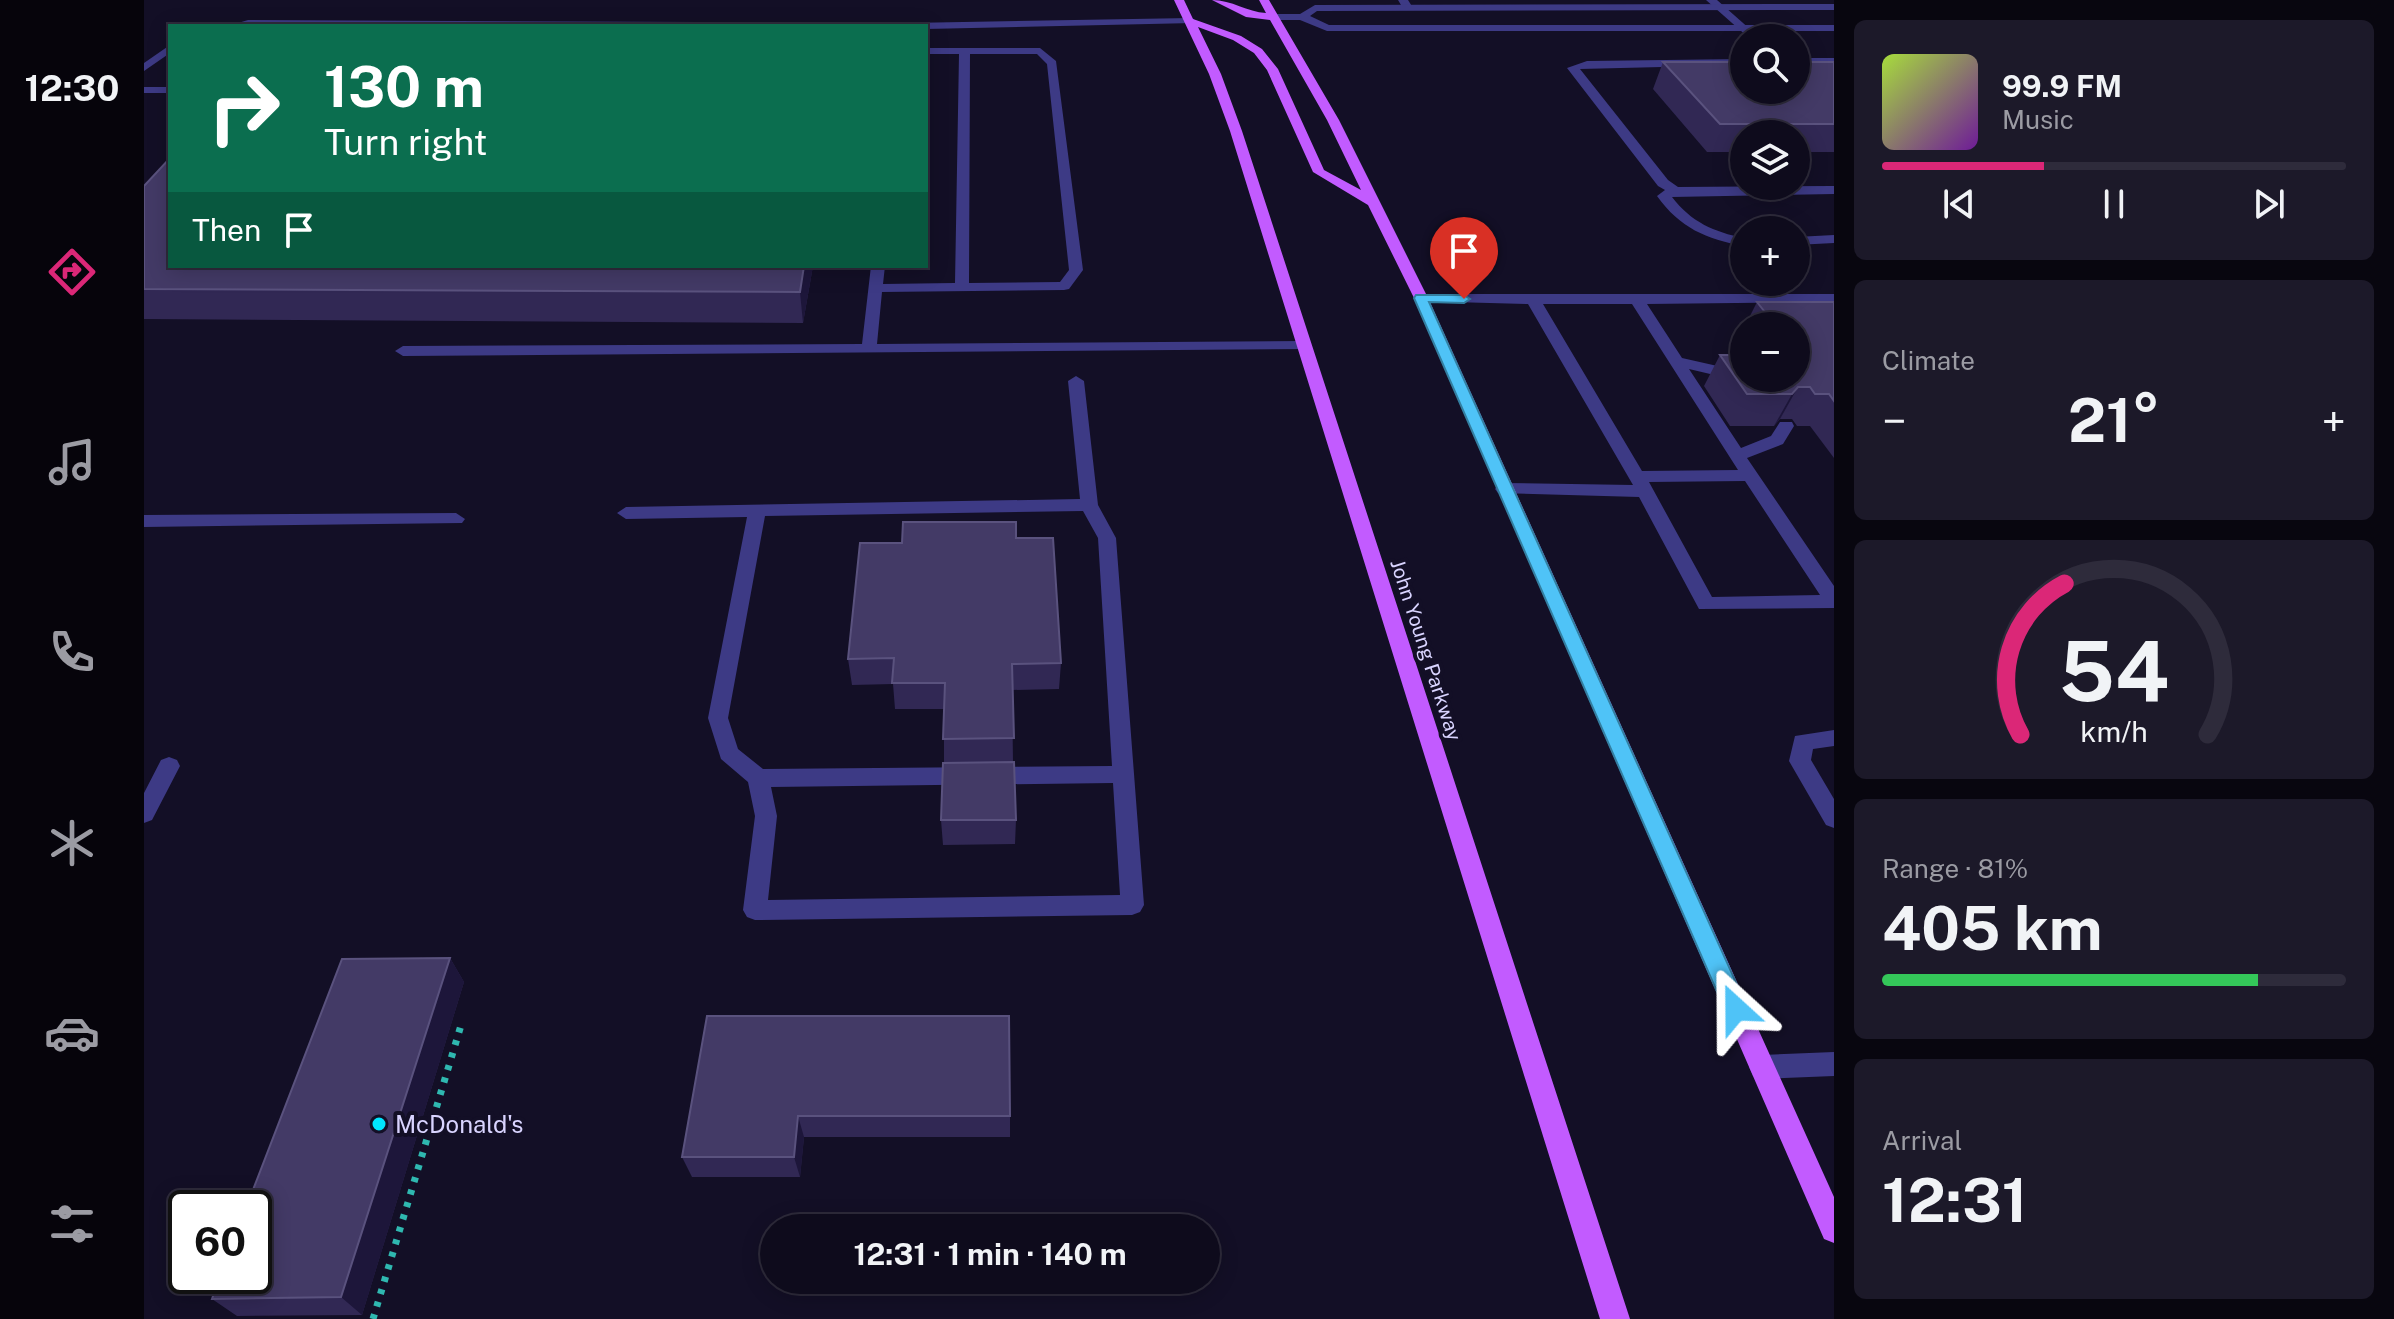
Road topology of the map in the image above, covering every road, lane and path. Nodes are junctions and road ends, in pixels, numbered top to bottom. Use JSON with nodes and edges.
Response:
{"nodes":[{"id":1,"x":1179,"y":0,"type":"edge"},
{"id":2,"x":1217,"y":0,"type":"edge"},
{"id":3,"x":1264,"y":0,"type":"edge"},
{"id":4,"x":1406,"y":4,"type":"edge"},
{"id":5,"x":1715,"y":4,"type":"edge"},
{"id":6,"x":1834,"y":7,"type":"edge"},
{"id":7,"x":1275,"y":17,"type":"junction"},
{"id":8,"x":1302,"y":17,"type":"junction"},
{"id":9,"x":1190,"y":21,"type":"junction"},
{"id":10,"x":243,"y":24,"type":"edge"},
{"id":11,"x":418,"y":24,"type":"edge"},
{"id":12,"x":1738,"y":24,"type":"edge"},
{"id":13,"x":928,"y":25,"type":"edge"},
{"id":14,"x":1730,"y":28,"type":"edge"},
{"id":15,"x":1810,"y":28,"type":"edge"},
{"id":16,"x":1834,"y":28,"type":"edge"},
{"id":17,"x":168,"y":50,"type":"edge"},
{"id":18,"x":928,"y":51,"type":"edge"},
{"id":19,"x":965,"y":51,"type":"junction"},
{"id":20,"x":1810,"y":61,"type":"edge"},
{"id":21,"x":1834,"y":61,"type":"edge"},
{"id":22,"x":1730,"y":62,"type":"edge"},
{"id":23,"x":144,"y":68,"type":"edge"},
{"id":24,"x":144,"y":90,"type":"edge"},
{"id":25,"x":168,"y":90,"type":"edge"},
{"id":26,"x":1834,"y":190,"type":"edge"},
{"id":27,"x":1675,"y":191,"type":"junction"},
{"id":28,"x":1375,"y":203,"type":"junction"},
{"id":29,"x":1834,"y":239,"type":"edge"},
{"id":30,"x":1730,"y":240,"type":"edge"},
{"id":31,"x":1810,"y":240,"type":"edge"},
{"id":32,"x":878,"y":268,"type":"edge"},
{"id":33,"x":962,"y":287,"type":"junction"},
{"id":34,"x":876,"y":288,"type":"junction"},
{"id":35,"x":1421,"y":298,"type":"junction"},
{"id":36,"x":1834,"y":298,"type":"edge"},
{"id":37,"x":1533,"y":300,"type":"junction"},
{"id":38,"x":1637,"y":300,"type":"junction"},
{"id":39,"x":1304,"y":346,"type":"junction"},
{"id":40,"x":869,"y":349,"type":"junction"},
{"id":41,"x":403,"y":351,"type":"dead end"},
{"id":42,"x":1676,"y":361,"type":"junction"},
{"id":43,"x":1730,"y":375,"type":"edge"},
{"id":44,"x":1076,"y":381,"type":"dead end"},
{"id":45,"x":1786,"y":426,"type":"edge"},
{"id":46,"x":1737,"y":456,"type":"junction"},
{"id":47,"x":1750,"y":475,"type":"junction"},
{"id":48,"x":1640,"y":484,"type":"junction"},
{"id":49,"x":1504,"y":489,"type":"junction"},
{"id":50,"x":1089,"y":505,"type":"junction"},
{"id":51,"x":757,"y":511,"type":"junction"},
{"id":52,"x":626,"y":513,"type":"dead end"},
{"id":53,"x":456,"y":519,"type":"dead end"},
{"id":54,"x":144,"y":521,"type":"edge"},
{"id":55,"x":1834,"y":601,"type":"edge"},
{"id":56,"x":1834,"y":738,"type":"edge"},
{"id":57,"x":169,"y":766,"type":"dead end"},
{"id":58,"x":1123,"y":774,"type":"junction"},
{"id":59,"x":758,"y":778,"type":"junction"},
{"id":60,"x":144,"y":814,"type":"edge"},
{"id":61,"x":1834,"y":819,"type":"edge"},
{"id":62,"x":462,"y":1022,"type":"dead end"},
{"id":63,"x":1834,"y":1064,"type":"edge"},
{"id":64,"x":1762,"y":1067,"type":"junction"},
{"id":65,"x":1834,"y":1229,"type":"edge"},
{"id":66,"x":373,"y":1319,"type":"edge"},
{"id":67,"x":1615,"y":1319,"type":"edge"}],
"edges":[{"from":1,"to":9,"type":"main road","name":"John Young Parkway"},
{"from":2,"to":7,"type":"main road"},
{"from":3,"to":7,"type":"main road"},
{"from":4,"to":5,"type":"street"},
{"from":4,"to":8,"type":"street"},
{"from":5,"to":6,"type":"street"},
{"from":5,"to":12,"type":"street"},
{"from":7,"to":8,"type":"street"},
{"from":7,"to":28,"type":"main road"},
{"from":8,"to":14,"type":"street"},
{"from":9,"to":13,"type":"street"},
{"from":9,"to":28,"type":"main road"},
{"from":9,"to":39,"type":"main road","name":"John Young Parkway"},
{"from":10,"to":11,"type":"street"},
{"from":15,"to":16,"type":"street"},
{"from":17,"to":23,"type":"street"},
{"from":18,"to":19,"type":"street"},
{"from":19,"to":33,"type":"street"},
{"from":19,"to":33,"type":"street"},
{"from":20,"to":21,"type":"street"},
{"from":22,"to":27,"type":"street"},
{"from":24,"to":25,"type":"street"},
{"from":26,"to":27,"type":"street"},
{"from":27,"to":30,"type":"street"},
{"from":28,"to":35,"type":"main road"},
{"from":29,"to":31,"type":"street"},
{"from":32,"to":34,"type":"street"},
{"from":33,"to":34,"type":"street"},
{"from":34,"to":40,"type":"street"},
{"from":35,"to":37,"type":"street"},
{"from":35,"to":49,"type":"main road"},
{"from":36,"to":38,"type":"street"},
{"from":37,"to":38,"type":"street"},
{"from":37,"to":48,"type":"street"},
{"from":38,"to":42,"type":"street"},
{"from":39,"to":40,"type":"street"},
{"from":39,"to":67,"type":"main road","name":"John Young Parkway"},
{"from":40,"to":41,"type":"street"},
{"from":42,"to":43,"type":"street"},
{"from":42,"to":46,"type":"street"},
{"from":44,"to":50,"type":"street"},
{"from":45,"to":46,"type":"street"},
{"from":46,"to":47,"type":"street"},
{"from":47,"to":48,"type":"street"},
{"from":47,"to":55,"type":"street"},
{"from":48,"to":49,"type":"street"},
{"from":48,"to":55,"type":"street"},
{"from":49,"to":64,"type":"main road"},
{"from":50,"to":51,"type":"street"},
{"from":50,"to":58,"type":"street"},
{"from":51,"to":52,"type":"street"},
{"from":51,"to":59,"type":"street"},
{"from":53,"to":54,"type":"street"},
{"from":56,"to":61,"type":"street"},
{"from":57,"to":60,"type":"street"},
{"from":58,"to":59,"type":"street"},
{"from":58,"to":59,"type":"street"},
{"from":62,"to":66,"type":"path"},
{"from":63,"to":64,"type":"street"},
{"from":64,"to":65,"type":"main road"}]}
